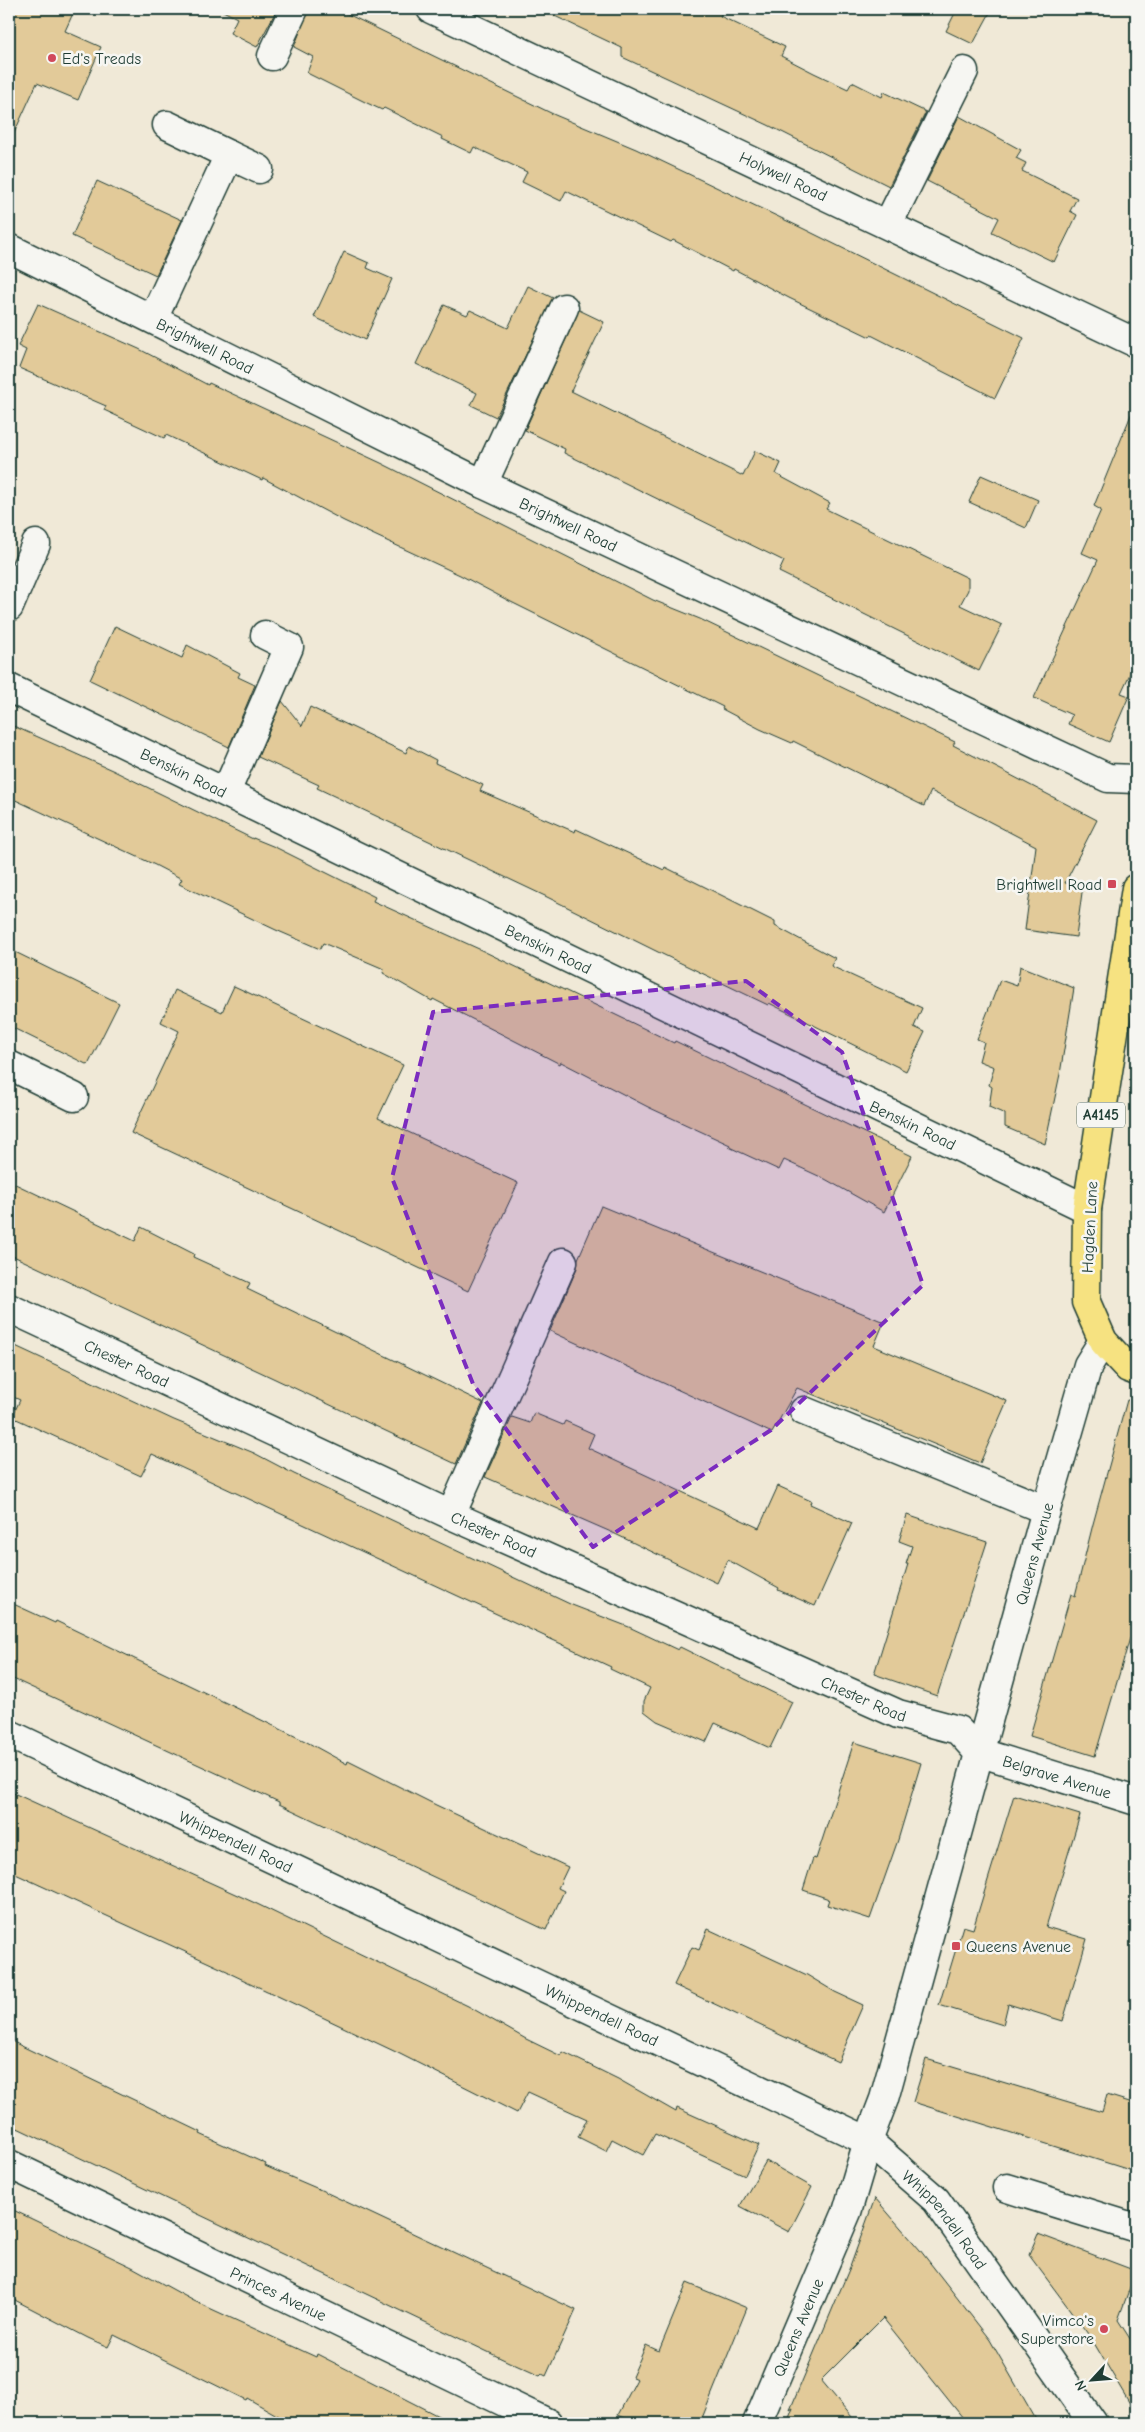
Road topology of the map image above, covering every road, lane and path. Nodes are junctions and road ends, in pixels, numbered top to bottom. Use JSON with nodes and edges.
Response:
{"nodes":[{"id":1,"x":294,"y":9,"type":"edge"},
{"id":2,"x":431,"y":9,"type":"edge"},
{"id":3,"x":272,"y":56,"type":"dead end"},
{"id":4,"x":964,"y":71,"type":"dead end"},
{"id":5,"x":167,"y":125,"type":"dead end"},
{"id":6,"x":229,"y":155,"type":"junction"},
{"id":7,"x":258,"y":169,"type":"dead end"},
{"id":8,"x":888,"y":224,"type":"junction"},
{"id":9,"x":9,"y":248,"type":"edge"},
{"id":10,"x":564,"y":308,"type":"dead end"},
{"id":11,"x":153,"y":319,"type":"junction"},
{"id":12,"x":1136,"y":343,"type":"edge"},
{"id":13,"x":483,"y":484,"type":"junction"},
{"id":14,"x":36,"y":544,"type":"dead end"},
{"id":15,"x":9,"y":608,"type":"edge"},
{"id":16,"x":265,"y":635,"type":"dead end"},
{"id":17,"x":9,"y":688,"type":"edge"},
{"id":18,"x":1136,"y":779,"type":"edge"},
{"id":19,"x":226,"y":792,"type":"junction"},
{"id":20,"x":1136,"y":888,"type":"edge"},
{"id":21,"x":1134,"y":916,"type":"edge"},
{"id":22,"x":9,"y":1065,"type":"edge"},
{"id":23,"x":74,"y":1098,"type":"dead end"},
{"id":24,"x":1087,"y":1209,"type":"junction"},
{"id":25,"x":563,"y":1262,"type":"dead end"},
{"id":26,"x":9,"y":1308,"type":"edge"},
{"id":27,"x":1103,"y":1341,"type":"junction"},
{"id":28,"x":1136,"y":1371,"type":"edge"},
{"id":29,"x":804,"y":1411,"type":"dead end"},
{"id":30,"x":1046,"y":1510,"type":"junction"},
{"id":31,"x":451,"y":1515,"type":"junction"},
{"id":32,"x":9,"y":1734,"type":"edge"},
{"id":33,"x":978,"y":1752,"type":"junction"},
{"id":34,"x":1136,"y":1801,"type":"edge"},
{"id":35,"x":868,"y":2141,"type":"junction"},
{"id":36,"x":9,"y":2164,"type":"edge"},
{"id":37,"x":1007,"y":2188,"type":"dead end"},
{"id":38,"x":1136,"y":2228,"type":"edge"},
{"id":39,"x":548,"y":2423,"type":"edge"},
{"id":40,"x":757,"y":2423,"type":"edge"},
{"id":41,"x":1093,"y":2423,"type":"edge"}],
"edges":[{"from":1,"to":3,"type":"street"},
{"from":2,"to":8,"type":"street","name":"Holywell Road"},
{"from":4,"to":8,"type":"street"},
{"from":5,"to":6,"type":"street"},
{"from":6,"to":7,"type":"street"},
{"from":6,"to":11,"type":"street"},
{"from":8,"to":12,"type":"street","name":"Holywell Road"},
{"from":9,"to":11,"type":"street","name":"Brightwell Road"},
{"from":10,"to":13,"type":"street"},
{"from":11,"to":13,"type":"street","name":"Brightwell Road"},
{"from":13,"to":18,"type":"street","name":"Brightwell Road"},
{"from":14,"to":15,"type":"street"},
{"from":16,"to":19,"type":"street"},
{"from":17,"to":19,"type":"street","name":"Benskin Road"},
{"from":19,"to":24,"type":"street","name":"Benskin Road"},
{"from":20,"to":21,"type":"main road","name":"Hagden Lane","number":"A4145"},
{"from":21,"to":24,"type":"main road","name":"Hagden Lane","number":"A4145"},
{"from":22,"to":23,"type":"street"},
{"from":24,"to":27,"type":"main road","name":"Hagden Lane","number":"A4145"},
{"from":25,"to":31,"type":"street"},
{"from":26,"to":31,"type":"street","name":"Chester Road"},
{"from":27,"to":28,"type":"main road","name":"Hagden Lane","number":"A4145"},
{"from":27,"to":30,"type":"street","name":"Queens Avenue"},
{"from":29,"to":30,"type":"street"},
{"from":30,"to":33,"type":"street","name":"Queens Avenue"},
{"from":31,"to":33,"type":"street","name":"Chester Road"},
{"from":32,"to":35,"type":"street","name":"Whippendell Road"},
{"from":33,"to":34,"type":"street","name":"Belgrave Avenue"},
{"from":33,"to":35,"type":"street","name":"Queens Avenue"},
{"from":35,"to":40,"type":"street","name":"Queens Avenue"},
{"from":35,"to":41,"type":"street","name":"Whippendell Road"},
{"from":36,"to":39,"type":"street","name":"Princes Avenue"},
{"from":37,"to":38,"type":"street"}]}
